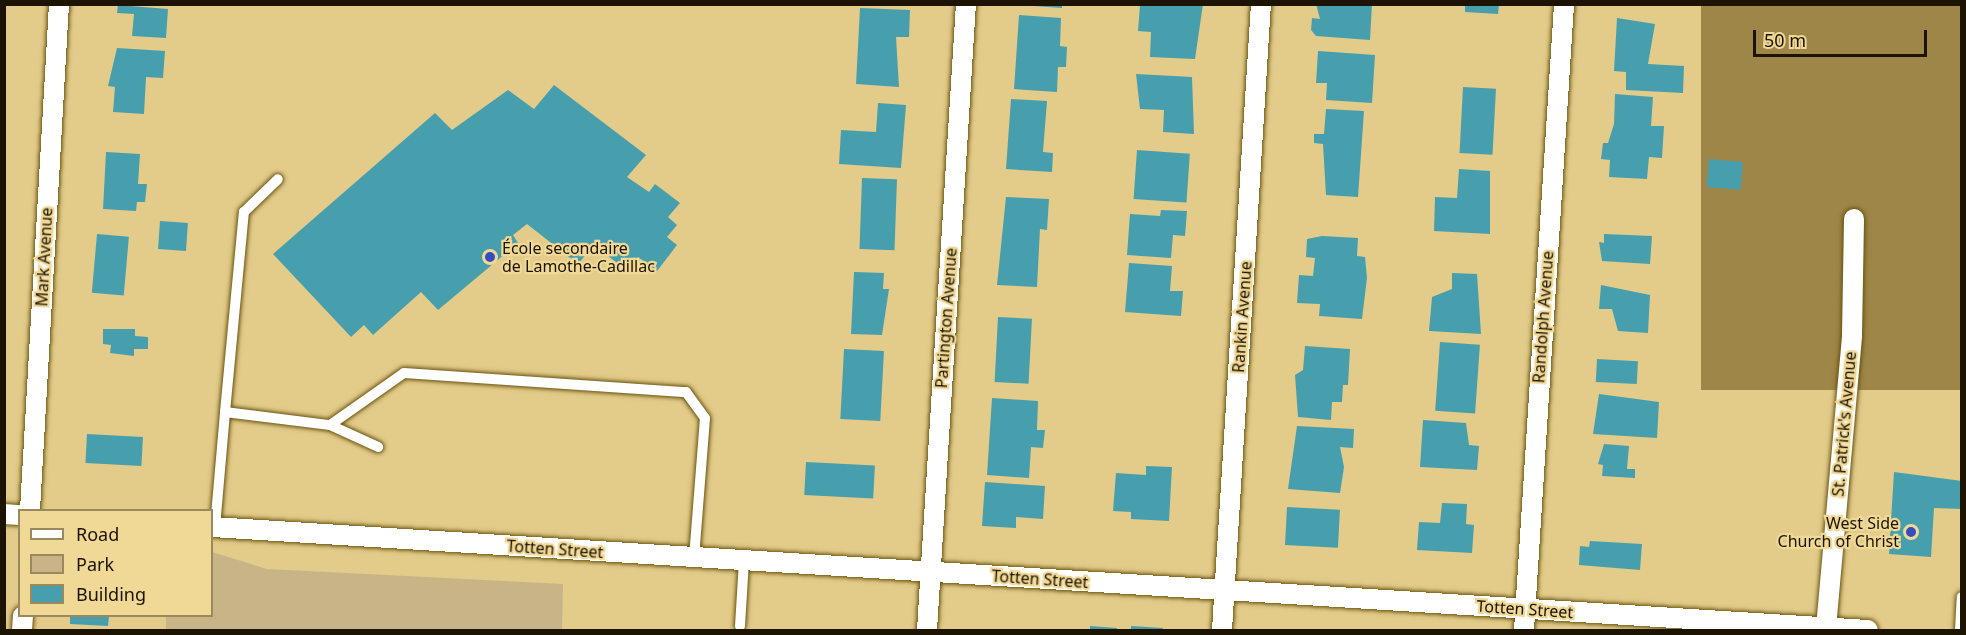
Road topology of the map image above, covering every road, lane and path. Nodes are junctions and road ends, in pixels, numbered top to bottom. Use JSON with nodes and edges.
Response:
{"nodes":[{"id":1,"x":59,"y":4,"type":"edge"},
{"id":2,"x":966,"y":4,"type":"edge"},
{"id":3,"x":1261,"y":4,"type":"edge"},
{"id":4,"x":1564,"y":4,"type":"edge"},
{"id":5,"x":278,"y":179,"type":"dead end"},
{"id":6,"x":1854,"y":219,"type":"dead end"},
{"id":7,"x":225,"y":412,"type":"junction"},
{"id":8,"x":330,"y":425,"type":"junction"},
{"id":9,"x":378,"y":447,"type":"dead end"},
{"id":10,"x":30,"y":509,"type":"edge"},
{"id":11,"x":213,"y":527,"type":"edge"},
{"id":12,"x":694,"y":557,"type":"junction"},
{"id":13,"x":744,"y":560,"type":"junction"},
{"id":14,"x":931,"y":572,"type":"junction"},
{"id":15,"x":1225,"y":590,"type":"junction"},
{"id":16,"x":1962,"y":597,"type":"edge"},
{"id":17,"x":1525,"y":609,"type":"junction"},
{"id":18,"x":740,"y":626,"type":"dead end"},
{"id":19,"x":1822,"y":629,"type":"edge"},
{"id":20,"x":927,"y":630,"type":"edge"},
{"id":21,"x":1222,"y":630,"type":"edge"},
{"id":22,"x":1524,"y":630,"type":"edge"},
{"id":23,"x":1869,"y":630,"type":"edge"},
{"id":24,"x":1960,"y":630,"type":"edge"}],
"edges":[{"from":1,"to":10,"type":"street","name":"Mark Avenue"},
{"from":2,"to":14,"type":"street","name":"Partington Avenue"},
{"from":3,"to":15,"type":"street","name":"Rankin Avenue"},
{"from":4,"to":17,"type":"street","name":"Randolph Avenue"},
{"from":5,"to":7,"type":"lane"},
{"from":6,"to":19,"type":"street","name":"St. Patrick's Avenue"},
{"from":7,"to":8,"type":"lane"},
{"from":7,"to":11,"type":"lane"},
{"from":8,"to":9,"type":"lane"},
{"from":8,"to":12,"type":"lane"},
{"from":11,"to":12,"type":"street","name":"Totten Street"},
{"from":12,"to":13,"type":"street","name":"Totten Street"},
{"from":13,"to":14,"type":"street","name":"Totten Street"},
{"from":13,"to":18,"type":"lane"},
{"from":14,"to":15,"type":"street","name":"Totten Street"},
{"from":14,"to":20,"type":"street","name":"Partington Avenue"},
{"from":15,"to":17,"type":"street","name":"Totten Street"},
{"from":15,"to":21,"type":"street","name":"Rankin Avenue"},
{"from":16,"to":24,"type":"lane"},
{"from":17,"to":19,"type":"street","name":"Totten Street"},
{"from":17,"to":22,"type":"street","name":"Randolph Avenue"},
{"from":19,"to":23,"type":"street","name":"Totten Street"}]}
